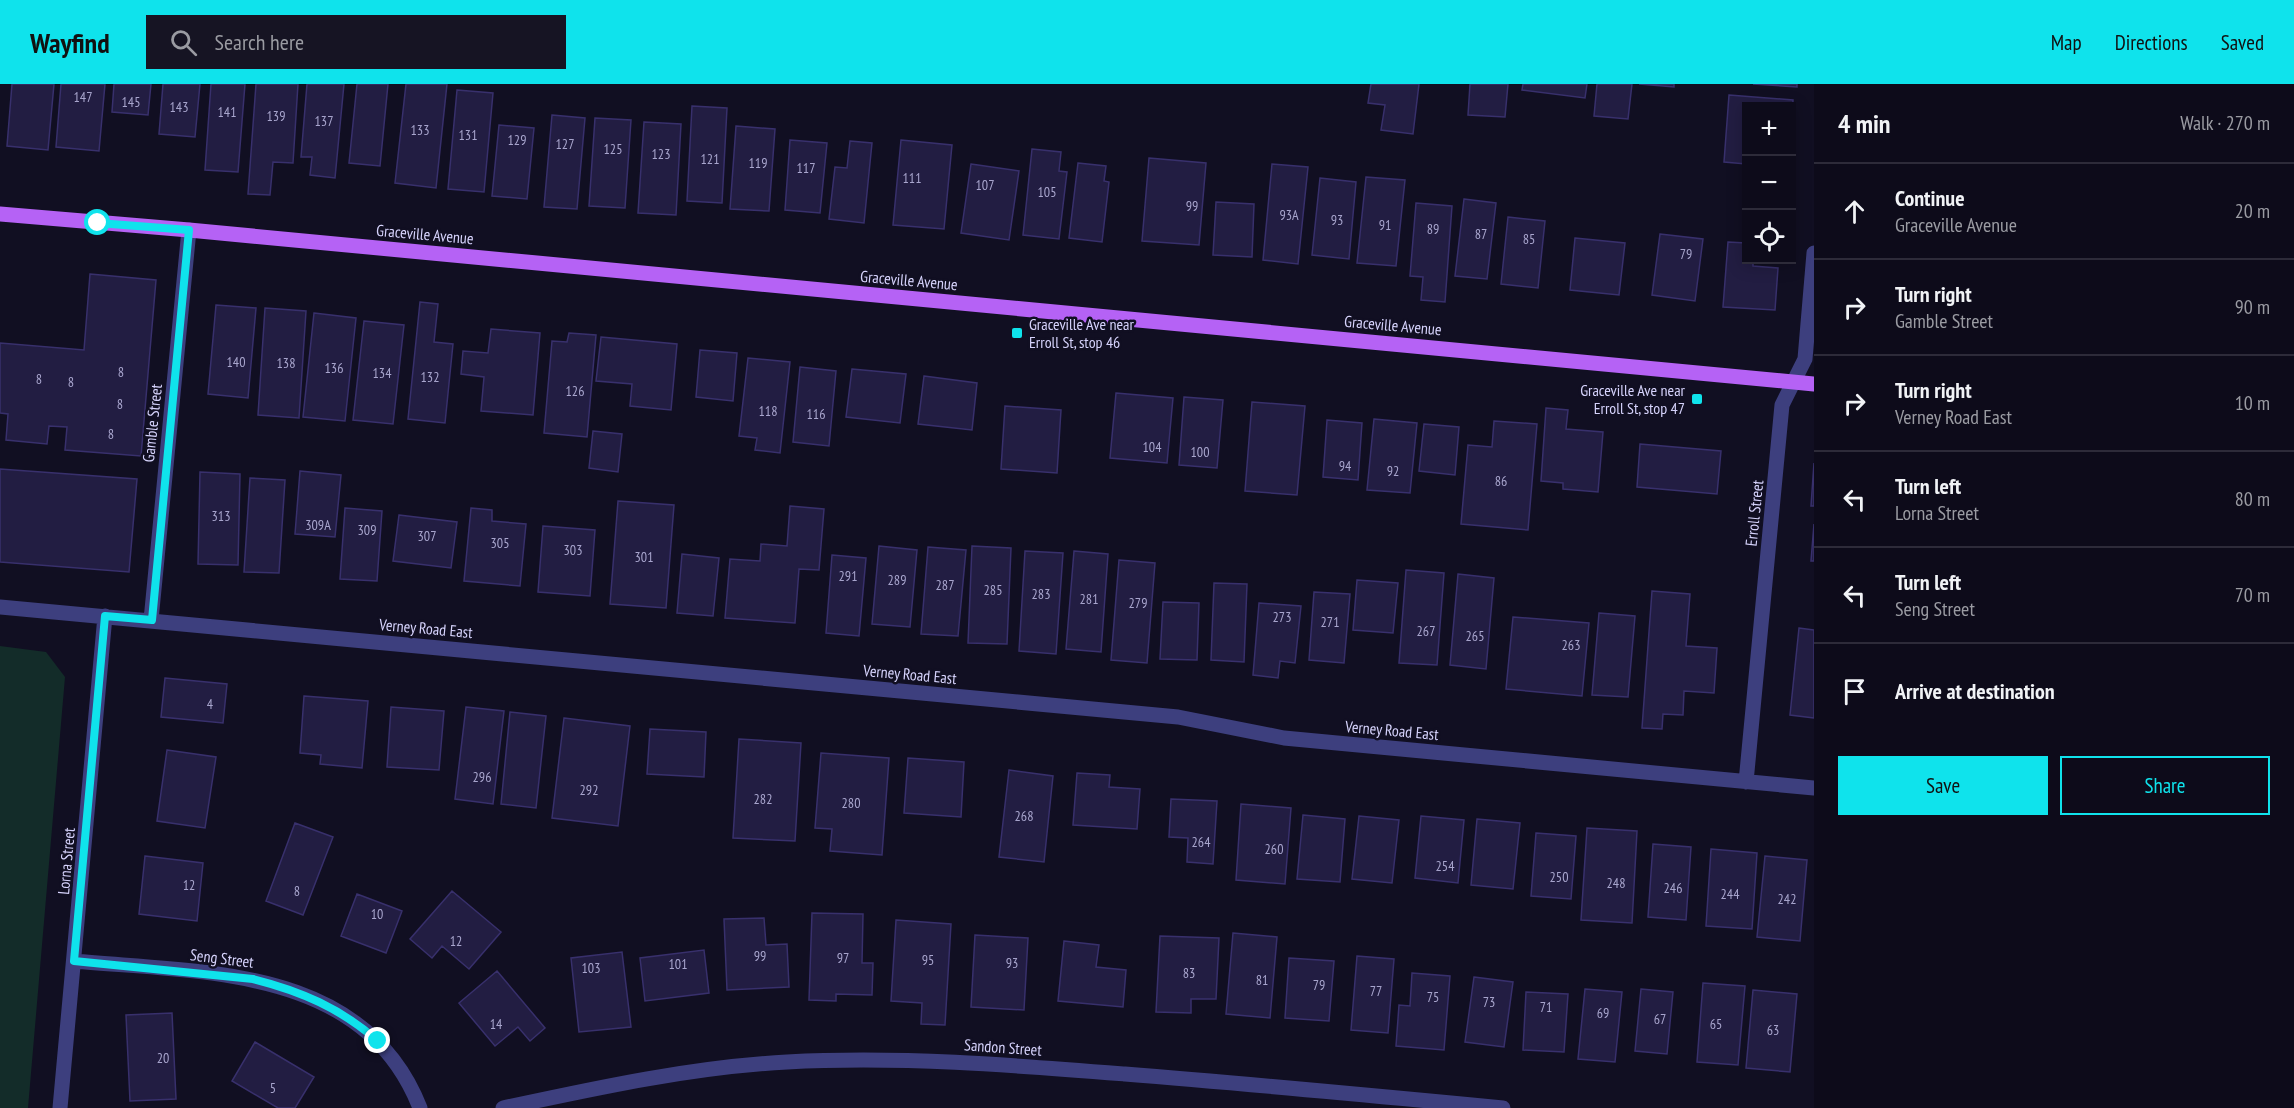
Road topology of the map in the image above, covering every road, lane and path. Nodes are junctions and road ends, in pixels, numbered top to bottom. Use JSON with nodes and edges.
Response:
{"nodes":[{"id":1,"x":0,"y":214,"type":"edge"},
{"id":2,"x":189,"y":230,"type":"junction"},
{"id":3,"x":1814,"y":253,"type":"edge"},
{"id":4,"x":1794,"y":382,"type":"junction"},
{"id":5,"x":1814,"y":384,"type":"edge"},
{"id":6,"x":0,"y":607,"type":"edge"},
{"id":7,"x":105,"y":616,"type":"junction"},
{"id":8,"x":152,"y":620,"type":"junction"},
{"id":9,"x":1746,"y":782,"type":"junction"},
{"id":10,"x":1814,"y":788,"type":"edge"},
{"id":11,"x":74,"y":961,"type":"junction"},
{"id":12,"x":60,"y":1108,"type":"edge"},
{"id":13,"x":420,"y":1108,"type":"edge"},
{"id":14,"x":503,"y":1108,"type":"edge"},
{"id":15,"x":1503,"y":1108,"type":"edge"}],
"edges":[{"from":1,"to":2,"type":"main road","name":"Graceville Avenue"},
{"from":2,"to":4,"type":"main road","name":"Graceville Avenue"},
{"from":2,"to":8,"type":"street","name":"Gamble Street"},
{"from":3,"to":4,"type":"street","name":"Erroll Street"},
{"from":4,"to":5,"type":"main road","name":"Graceville Avenue"},
{"from":4,"to":9,"type":"street","name":"Erroll Street"},
{"from":6,"to":7,"type":"street","name":"Verney Road East"},
{"from":7,"to":8,"type":"street","name":"Verney Road East"},
{"from":7,"to":11,"type":"street","name":"Lorna Street"},
{"from":8,"to":9,"type":"street","name":"Verney Road East"},
{"from":9,"to":10,"type":"street","name":"Verney Road East"},
{"from":11,"to":12,"type":"street","name":"Lorna Street"},
{"from":11,"to":13,"type":"street","name":"Seng Street"},
{"from":14,"to":15,"type":"street","name":"Sandon Street"}]}
